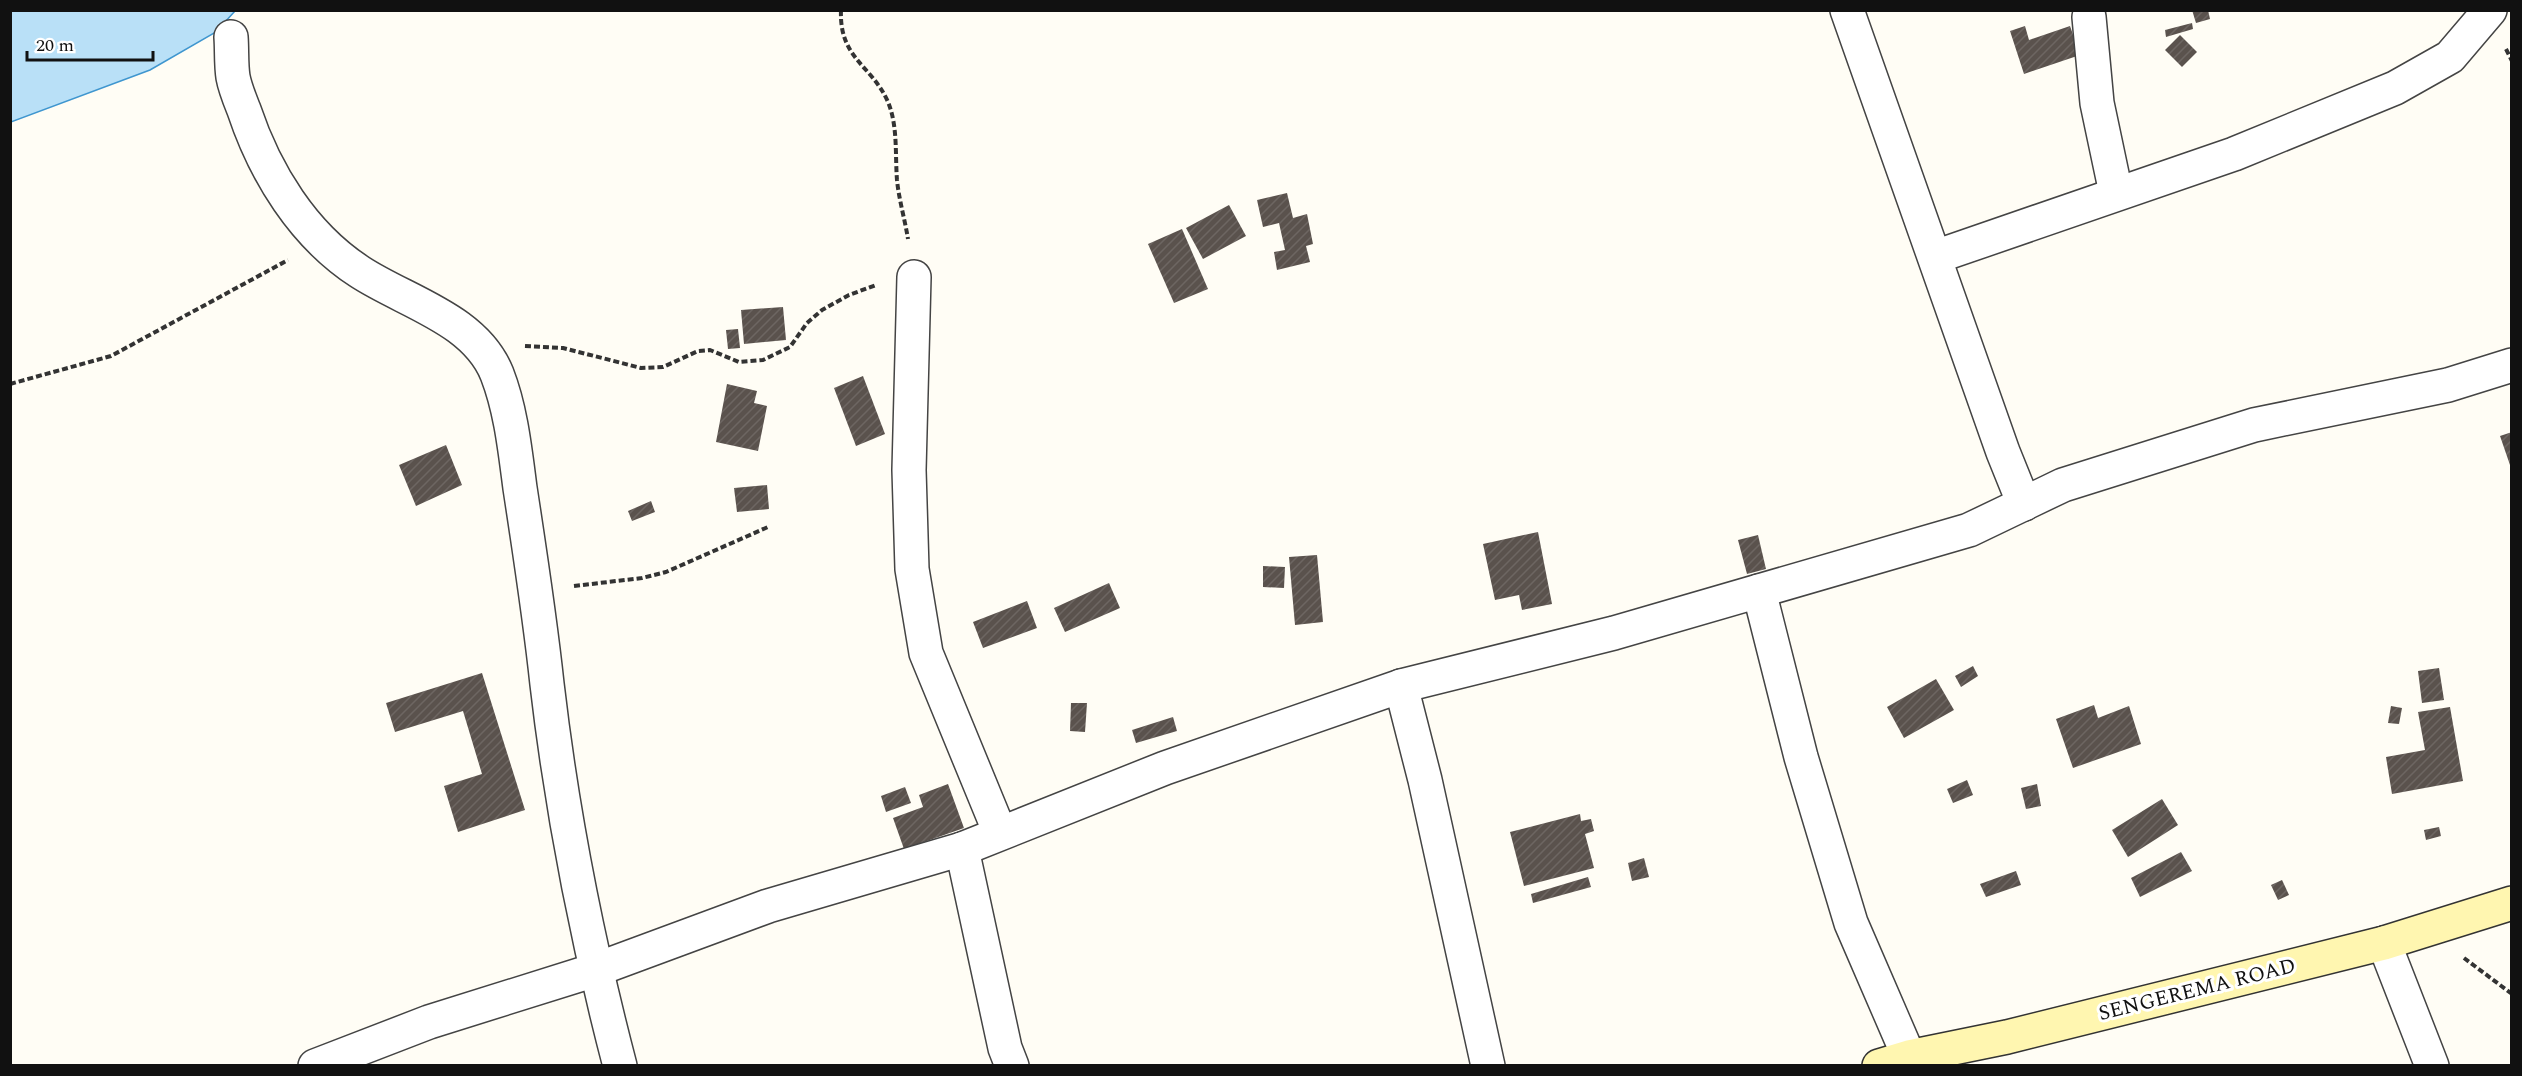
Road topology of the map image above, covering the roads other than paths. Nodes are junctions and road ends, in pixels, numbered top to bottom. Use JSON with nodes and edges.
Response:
{"nodes":[{"id":1,"x":1847,"y":10,"type":"edge"},
{"id":2,"x":2490,"y":10,"type":"edge"},
{"id":3,"x":2089,"y":18,"type":"dead end"},
{"id":4,"x":231,"y":37,"type":"dead end"},
{"id":5,"x":2116,"y":193,"type":"junction"},
{"id":6,"x":1935,"y":257,"type":"junction"},
{"id":7,"x":914,"y":277,"type":"road end"},
{"id":8,"x":2511,"y":365,"type":"edge"},
{"id":9,"x":2024,"y":504,"type":"junction"},
{"id":10,"x":1759,"y":591,"type":"junction"},
{"id":11,"x":1401,"y":686,"type":"junction"},
{"id":12,"x":1000,"y":834,"type":"junction"},
{"id":13,"x":962,"y":849,"type":"junction"},
{"id":14,"x":2511,"y":903,"type":"edge"},
{"id":15,"x":2384,"y":943,"type":"junction"},
{"id":16,"x":595,"y":970,"type":"junction"},
{"id":17,"x":1894,"y":1061,"type":"edge"},
{"id":18,"x":315,"y":1065,"type":"edge"},
{"id":19,"x":620,"y":1065,"type":"edge"},
{"id":20,"x":1012,"y":1065,"type":"edge"},
{"id":21,"x":1488,"y":1065,"type":"edge"},
{"id":22,"x":2432,"y":1065,"type":"edge"}],
"edges":[{"from":1,"to":6,"type":"street"},
{"from":2,"to":5,"type":"street"},
{"from":3,"to":5,"type":"street"},
{"from":4,"to":16,"type":"street"},
{"from":5,"to":6,"type":"street"},
{"from":6,"to":9,"type":"street"},
{"from":7,"to":12,"type":"street"},
{"from":8,"to":9,"type":"street"},
{"from":9,"to":10,"type":"street"},
{"from":10,"to":11,"type":"street"},
{"from":10,"to":17,"type":"street"},
{"from":11,"to":12,"type":"street"},
{"from":11,"to":21,"type":"street"},
{"from":12,"to":13,"type":"street"},
{"from":13,"to":16,"type":"street"},
{"from":13,"to":20,"type":"street"},
{"from":14,"to":15,"type":"main road","name":"SENGEREMA ROAD"},
{"from":15,"to":17,"type":"main road","name":"SENGEREMA ROAD"},
{"from":15,"to":22,"type":"street"},
{"from":16,"to":18,"type":"street"},
{"from":16,"to":19,"type":"street"}]}
